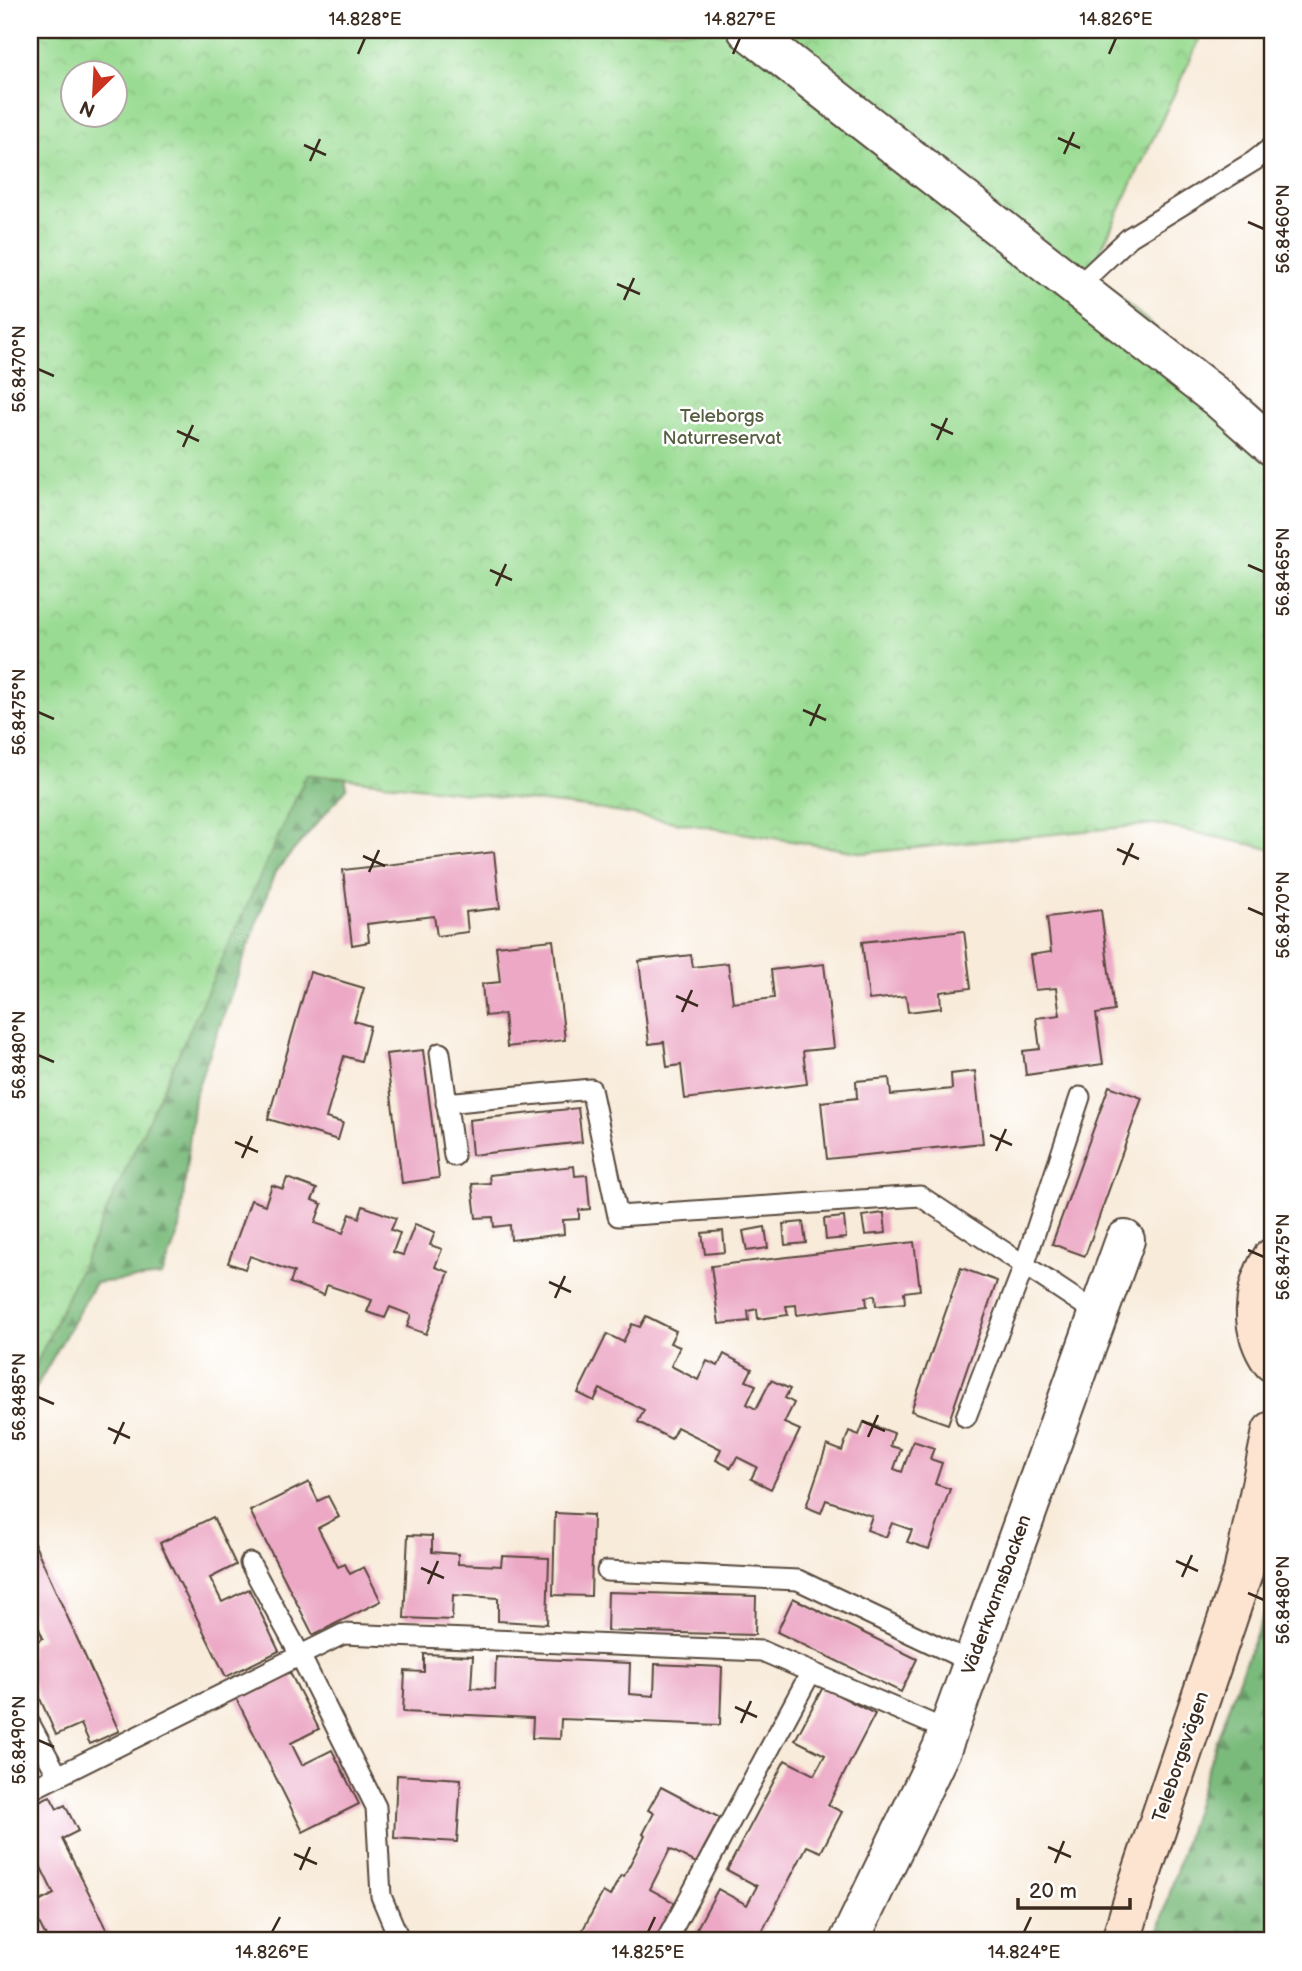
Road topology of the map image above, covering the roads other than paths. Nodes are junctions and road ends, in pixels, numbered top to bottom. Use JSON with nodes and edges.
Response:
{"nodes":[{"id":1,"x":747,"y":30,"type":"edge"},
{"id":2,"x":1272,"y":147,"type":"edge"},
{"id":3,"x":1077,"y":287,"type":"junction"},
{"id":4,"x":1272,"y":446,"type":"edge"},
{"id":5,"x":440,"y":1053,"type":"dead end"},
{"id":6,"x":1080,"y":1097,"type":"dead end"},
{"id":7,"x":446,"y":1104,"type":"junction"},
{"id":8,"x":454,"y":1156,"type":"dead end"},
{"id":9,"x":1125,"y":1240,"type":"dead end"},
{"id":10,"x":1272,"y":1258,"type":"edge"},
{"id":11,"x":1024,"y":1266,"type":"junction"},
{"id":12,"x":1098,"y":1314,"type":"junction"},
{"id":13,"x":1272,"y":1362,"type":"edge"},
{"id":14,"x":966,"y":1418,"type":"dead end"},
{"id":15,"x":1272,"y":1431,"type":"edge"},
{"id":16,"x":1272,"y":1518,"type":"edge"},
{"id":17,"x":250,"y":1563,"type":"dead end"},
{"id":18,"x":607,"y":1571,"type":"dead end"},
{"id":19,"x":1243,"y":1573,"type":"junction"},
{"id":20,"x":300,"y":1656,"type":"junction"},
{"id":21,"x":973,"y":1663,"type":"junction"},
{"id":22,"x":811,"y":1672,"type":"junction"},
{"id":23,"x":30,"y":1724,"type":"edge"},
{"id":24,"x":948,"y":1731,"type":"junction"},
{"id":25,"x":58,"y":1776,"type":"junction"},
{"id":26,"x":30,"y":1790,"type":"edge"},
{"id":27,"x":400,"y":1941,"type":"edge"},
{"id":28,"x":666,"y":1941,"type":"edge"},
{"id":29,"x":849,"y":1941,"type":"edge"},
{"id":30,"x":1121,"y":1941,"type":"edge"}],
"edges":[{"from":1,"to":3,"type":"street"},
{"from":2,"to":3,"type":"lane"},
{"from":3,"to":4,"type":"street"},
{"from":5,"to":7,"type":"lane"},
{"from":6,"to":11,"type":"lane"},
{"from":7,"to":8,"type":"lane"},
{"from":7,"to":11,"type":"lane"},
{"from":9,"to":12,"type":"street","name":"Väderkvarnsbacken"},
{"from":10,"to":13,"type":"main road"},
{"from":11,"to":12,"type":"lane"},
{"from":11,"to":14,"type":"lane"},
{"from":12,"to":21,"type":"street","name":"Väderkvarnsbacken"},
{"from":15,"to":19,"type":"main road","name":"Teleborgsvägen"},
{"from":16,"to":19,"type":"main road","name":"Teleborgsvägen"},
{"from":17,"to":20,"type":"lane"},
{"from":18,"to":21,"type":"lane"},
{"from":19,"to":30,"type":"main road","name":"Teleborgsvägen"},
{"from":20,"to":22,"type":"lane"},
{"from":20,"to":25,"type":"lane"},
{"from":20,"to":27,"type":"lane"},
{"from":21,"to":24,"type":"street","name":"Väderkvarnsbacken"},
{"from":22,"to":24,"type":"lane"},
{"from":22,"to":28,"type":"lane"},
{"from":23,"to":25,"type":"lane"},
{"from":24,"to":29,"type":"street","name":"Väderkvarnsbacken"},
{"from":25,"to":26,"type":"lane"}]}
